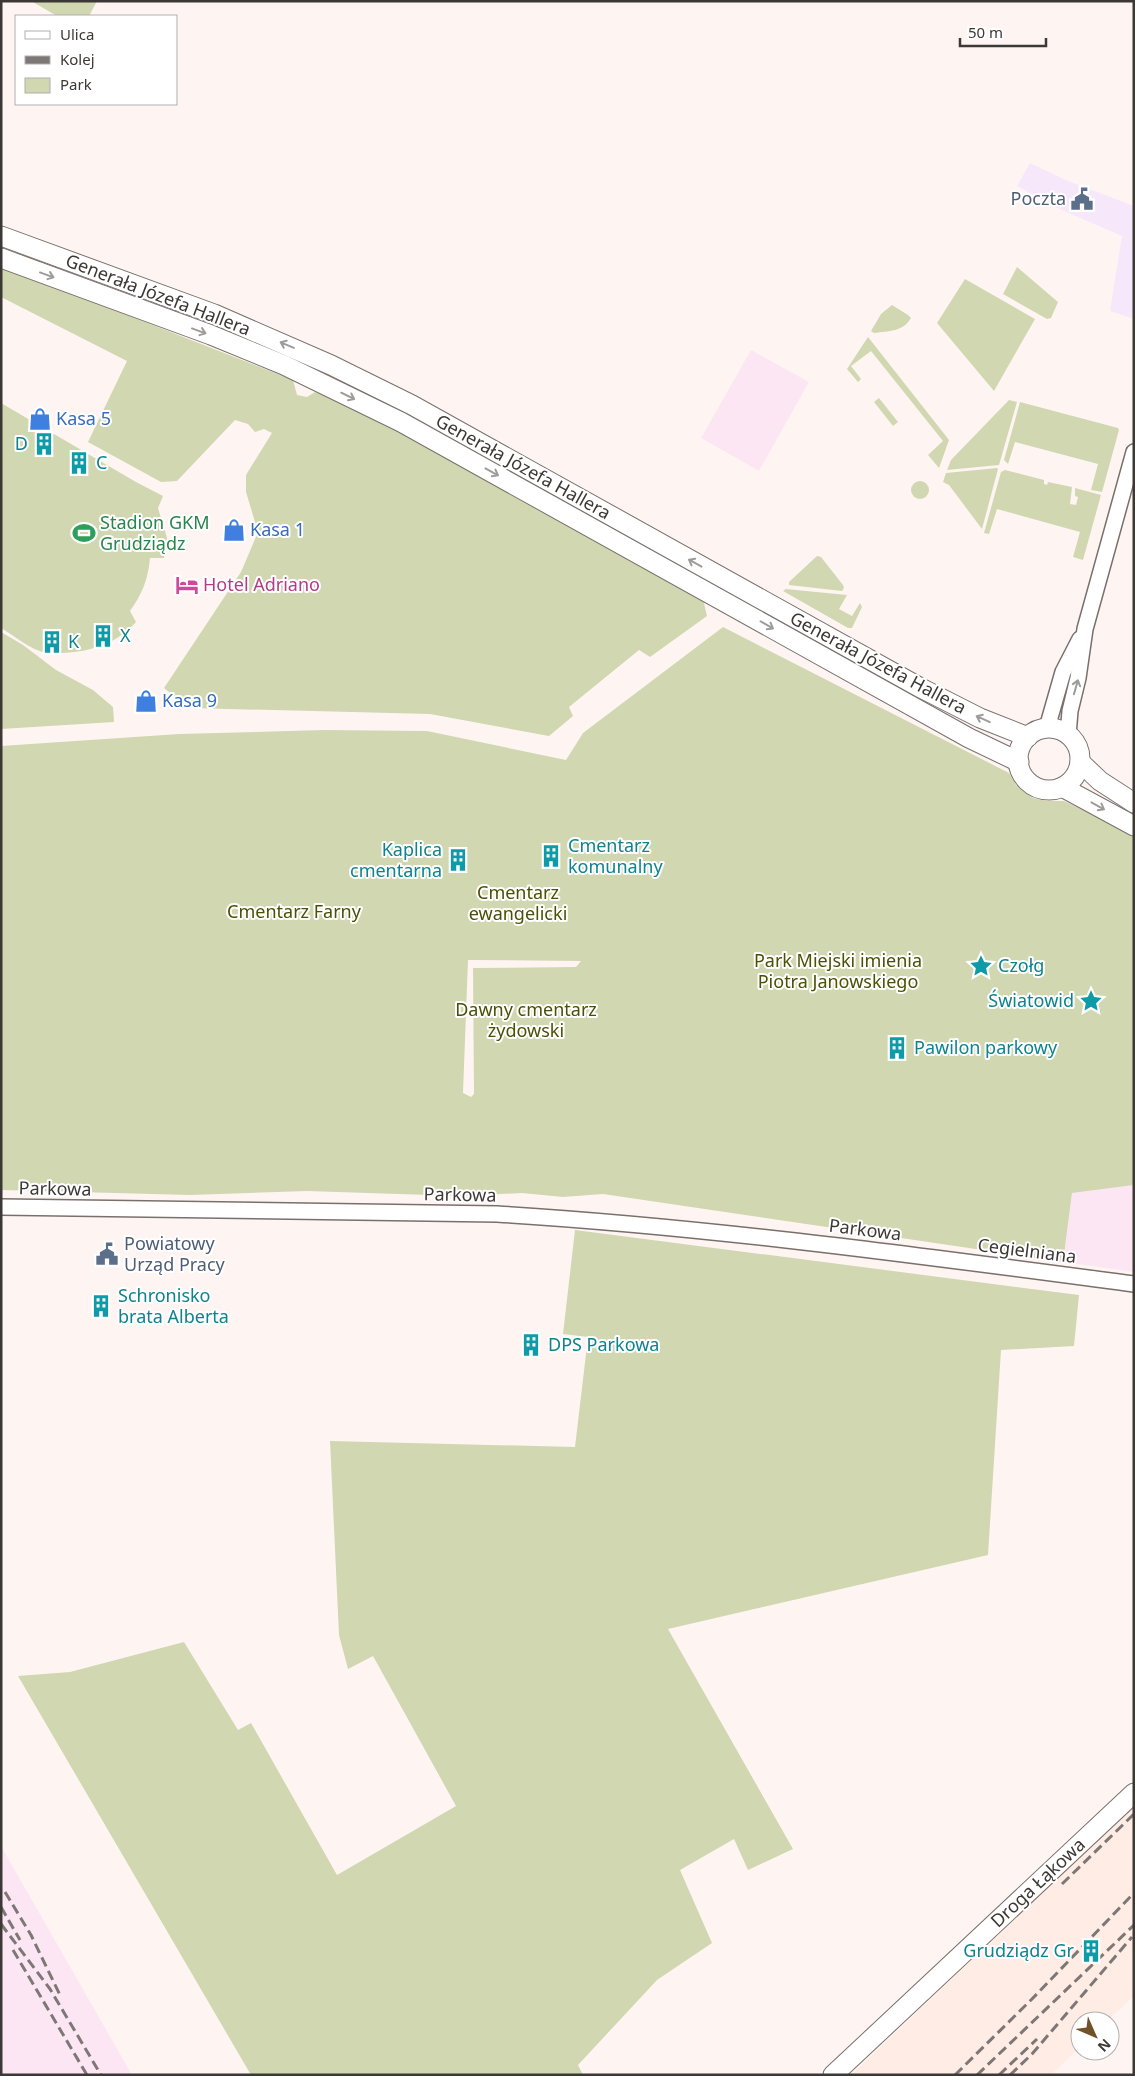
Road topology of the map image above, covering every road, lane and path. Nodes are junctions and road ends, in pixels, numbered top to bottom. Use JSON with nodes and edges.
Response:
{"nodes":[{"id":1,"x":1,"y":236,"type":"edge"},
{"id":2,"x":1,"y":258,"type":"edge"},
{"id":3,"x":1134,"y":452,"type":"edge"},
{"id":4,"x":1085,"y":629,"type":"junction"},
{"id":5,"x":1047,"y":728,"type":"junction"},
{"id":6,"x":1068,"y":734,"type":"junction"},
{"id":7,"x":1028,"y":737,"type":"junction"},
{"id":8,"x":1018,"y":762,"type":"junction"},
{"id":9,"x":1080,"y":762,"type":"junction"},
{"id":10,"x":1062,"y":787,"type":"junction"},
{"id":11,"x":1134,"y":803,"type":"edge"},
{"id":12,"x":1134,"y":826,"type":"edge"},
{"id":13,"x":1,"y":1207,"type":"edge"},
{"id":14,"x":916,"y":1255,"type":"joint"},
{"id":15,"x":1134,"y":1284,"type":"edge"},
{"id":16,"x":1134,"y":1793,"type":"edge"},
{"id":17,"x":834,"y":2075,"type":"edge"}],
"edges":[{"from":7,"to":1,"type":"main road","name":"Generała Józefa Hallera","one_way":true},
{"from":2,"to":8,"type":"main road","name":"Generała Józefa Hallera","one_way":true},
{"from":3,"to":4,"type":"street"},
{"from":4,"to":5,"type":"street"},
{"from":6,"to":4,"type":"street","one_way":true},
{"from":5,"to":6,"type":"main road"},
{"from":5,"to":7,"type":"main road"},
{"from":6,"to":9,"type":"main road"},
{"from":7,"to":8,"type":"main road"},
{"from":8,"to":10,"type":"main road"},
{"from":9,"to":10,"type":"main road"},
{"from":9,"to":11,"type":"main road"},
{"from":10,"to":12,"type":"main road","one_way":true},
{"from":13,"to":14,"type":"street","name":"Parkowa"},
{"from":14,"to":15,"type":"street","name":"Cegielniana"},
{"from":16,"to":17,"type":"main road","name":"Droga Łąkowa"}]}
